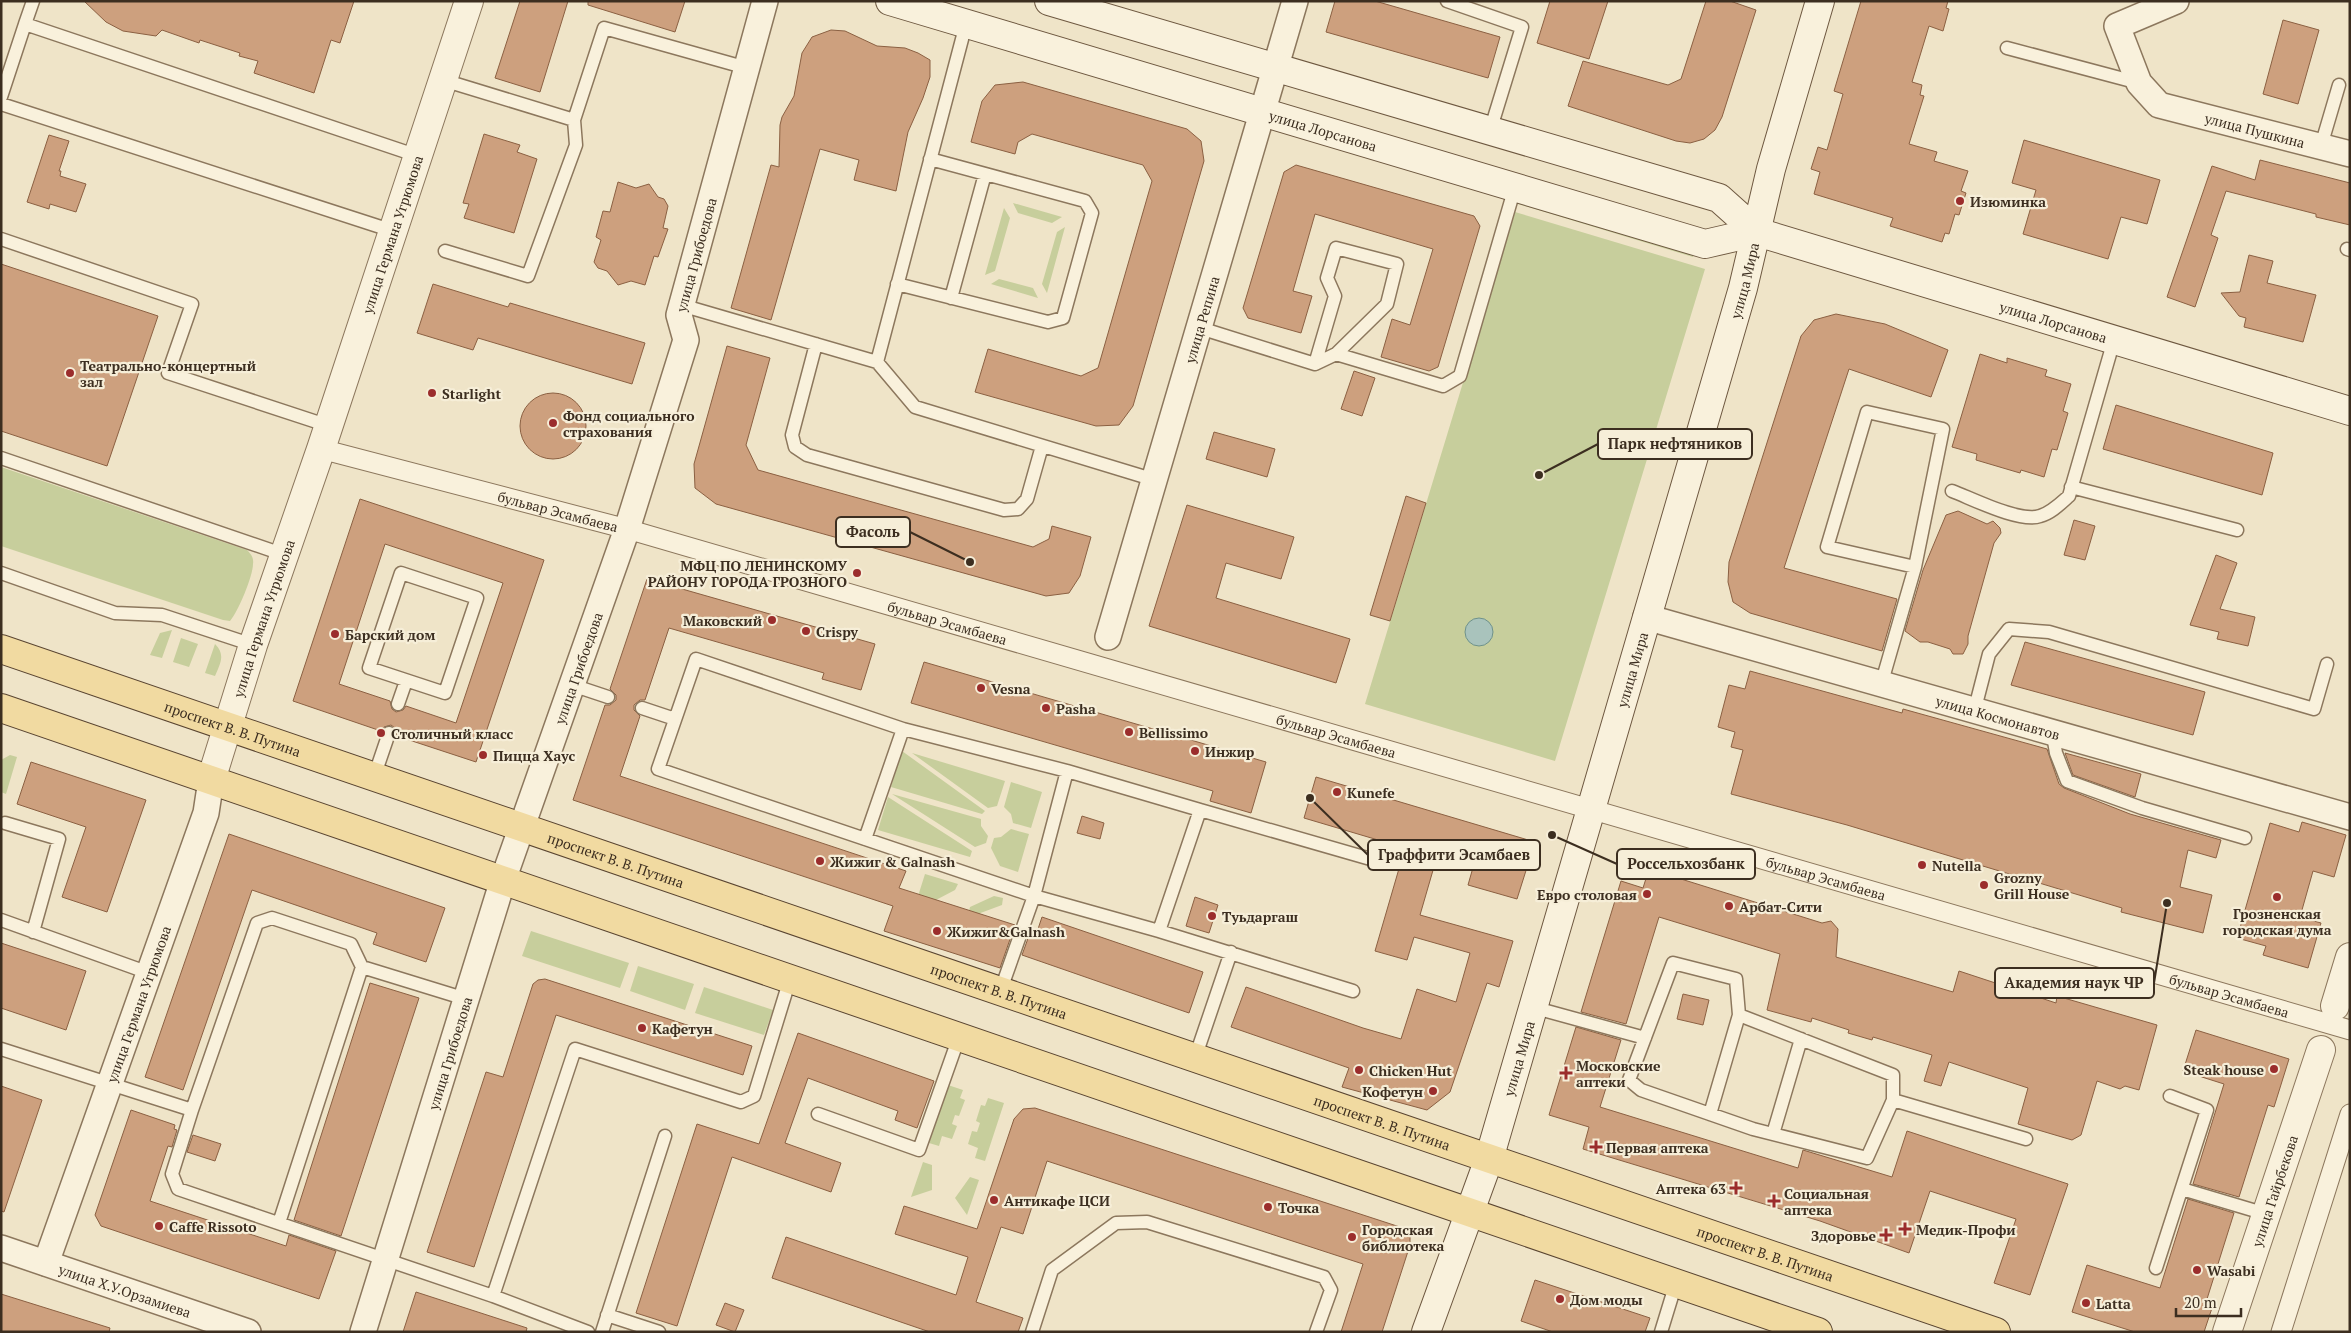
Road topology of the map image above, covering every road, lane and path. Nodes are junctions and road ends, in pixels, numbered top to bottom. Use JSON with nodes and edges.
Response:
{"nodes":[{"id":1,"x":33,"y":1,"type":"edge"},
{"id":2,"x":469,"y":1,"type":"edge"},
{"id":3,"x":765,"y":1,"type":"edge"},
{"id":4,"x":890,"y":1,"type":"edge"},
{"id":5,"x":1295,"y":1,"type":"edge"},
{"id":6,"x":1447,"y":1,"type":"edge"},
{"id":7,"x":1820,"y":1,"type":"edge"},
{"id":8,"x":2176,"y":1,"type":"edge"},
{"id":9,"x":1054,"y":2,"type":"edge"},
{"id":10,"x":26,"y":24,"type":"junction"},
{"id":11,"x":966,"y":24,"type":"junction"},
{"id":12,"x":2007,"y":48,"type":"dead end"},
{"id":13,"x":747,"y":68,"type":"junction"},
{"id":14,"x":1276,"y":68,"type":"junction"},
{"id":15,"x":443,"y":80,"type":"junction"},
{"id":16,"x":2139,"y":82,"type":"junction"},
{"id":17,"x":2339,"y":85,"type":"dead end"},
{"id":18,"x":1,"y":97,"type":"edge"},
{"id":19,"x":1,"y":104,"type":"edge"},
{"id":20,"x":1264,"y":113,"type":"junction"},
{"id":21,"x":574,"y":120,"type":"junction"},
{"id":22,"x":1490,"y":131,"type":"junction"},
{"id":23,"x":2320,"y":146,"type":"junction"},
{"id":24,"x":2350,"y":154,"type":"edge"},
{"id":25,"x":418,"y":156,"type":"junction"},
{"id":26,"x":930,"y":159,"type":"junction"},
{"id":27,"x":985,"y":174,"type":"junction"},
{"id":28,"x":1515,"y":188,"type":"junction"},
{"id":29,"x":393,"y":231,"type":"junction"},
{"id":30,"x":1757,"y":232,"type":"junction"},
{"id":31,"x":1,"y":239,"type":"edge"},
{"id":32,"x":445,"y":251,"type":"dead end"},
{"id":33,"x":898,"y":284,"type":"junction"},
{"id":34,"x":951,"y":298,"type":"junction"},
{"id":35,"x":681,"y":305,"type":"junction"},
{"id":36,"x":1200,"y":328,"type":"junction"},
{"id":37,"x":2114,"y":340,"type":"junction"},
{"id":38,"x":816,"y":344,"type":"junction"},
{"id":39,"x":1336,"y":354,"type":"junction"},
{"id":40,"x":877,"y":362,"type":"junction"},
{"id":41,"x":1315,"y":364,"type":"junction"},
{"id":42,"x":2350,"y":411,"type":"edge"},
{"id":43,"x":325,"y":438,"type":"junction"},
{"id":44,"x":1042,"y":446,"type":"junction"},
{"id":45,"x":1,"y":458,"type":"edge"},
{"id":46,"x":1155,"y":480,"type":"junction"},
{"id":47,"x":2071,"y":487,"type":"junction"},
{"id":48,"x":1952,"y":491,"type":"dead end"},
{"id":49,"x":627,"y":529,"type":"junction"},
{"id":50,"x":2237,"y":530,"type":"dead end"},
{"id":51,"x":284,"y":555,"type":"junction"},
{"id":52,"x":1915,"y":567,"type":"junction"},
{"id":53,"x":1,"y":573,"type":"edge"},
{"id":54,"x":1646,"y":617,"type":"junction"},
{"id":55,"x":1108,"y":638,"type":"dead end"},
{"id":56,"x":253,"y":645,"type":"junction"},
{"id":57,"x":1,"y":649,"type":"edge"},
{"id":58,"x":2328,"y":664,"type":"dead end"},
{"id":59,"x":406,"y":680,"type":"junction"},
{"id":60,"x":572,"y":685,"type":"junction"},
{"id":61,"x":1882,"y":685,"type":"junction"},
{"id":62,"x":608,"y":696,"type":"dead end"},
{"id":63,"x":398,"y":704,"type":"dead end"},
{"id":64,"x":1,"y":708,"type":"edge"},
{"id":65,"x":642,"y":708,"type":"dead end"},
{"id":66,"x":1974,"y":712,"type":"junction"},
{"id":67,"x":675,"y":719,"type":"junction"},
{"id":68,"x":228,"y":727,"type":"junction"},
{"id":69,"x":903,"y":729,"type":"junction"},
{"id":70,"x":389,"y":733,"type":"dead end"},
{"id":71,"x":2053,"y":735,"type":"junction"},
{"id":72,"x":1067,"y":771,"type":"junction"},
{"id":73,"x":374,"y":777,"type":"junction"},
{"id":74,"x":212,"y":780,"type":"junction"},
{"id":75,"x":1590,"y":808,"type":"junction"},
{"id":76,"x":1200,"y":810,"type":"junction"},
{"id":77,"x":2350,"y":817,"type":"edge"},
{"id":78,"x":5,"y":823,"type":"dead end"},
{"id":79,"x":522,"y":828,"type":"junction"},
{"id":80,"x":2245,"y":838,"type":"dead end"},
{"id":81,"x":865,"y":839,"type":"junction"},
{"id":82,"x":1381,"y":862,"type":"dead end"},
{"id":83,"x":503,"y":880,"type":"junction"},
{"id":84,"x":1034,"y":896,"type":"junction"},
{"id":85,"x":1,"y":920,"type":"edge"},
{"id":86,"x":1159,"y":931,"type":"junction"},
{"id":87,"x":33,"y":932,"type":"junction"},
{"id":88,"x":1231,"y":952,"type":"junction"},
{"id":89,"x":2350,"y":957,"type":"edge"},
{"id":90,"x":362,"y":967,"type":"junction"},
{"id":91,"x":149,"y":973,"type":"junction"},
{"id":92,"x":790,"y":979,"type":"junction"},
{"id":93,"x":1353,"y":991,"type":"dead end"},
{"id":94,"x":1000,"y":992,"type":"junction"},
{"id":95,"x":466,"y":999,"type":"junction"},
{"id":96,"x":1532,"y":1006,"type":"junction"},
{"id":97,"x":2335,"y":1006,"type":"dead end"},
{"id":98,"x":1739,"y":1015,"type":"junction"},
{"id":99,"x":2350,"y":1030,"type":"edge"},
{"id":100,"x":959,"y":1037,"type":"junction"},
{"id":101,"x":1645,"y":1038,"type":"junction"},
{"id":102,"x":1801,"y":1039,"type":"junction"},
{"id":103,"x":1,"y":1049,"type":"edge"},
{"id":104,"x":2321,"y":1050,"type":"dead end"},
{"id":105,"x":1195,"y":1058,"type":"junction"},
{"id":106,"x":110,"y":1084,"type":"junction"},
{"id":107,"x":2170,"y":1096,"type":"dead end"},
{"id":108,"x":1893,"y":1100,"type":"junction"},
{"id":109,"x":192,"y":1110,"type":"junction"},
{"id":110,"x":818,"y":1114,"type":"dead end"},
{"id":111,"x":1710,"y":1114,"type":"junction"},
{"id":112,"x":2350,"y":1114,"type":"edge"},
{"id":113,"x":1773,"y":1134,"type":"junction"},
{"id":114,"x":665,"y":1136,"type":"dead end"},
{"id":115,"x":2026,"y":1140,"type":"dead end"},
{"id":116,"x":1489,"y":1159,"type":"junction"},
{"id":117,"x":2182,"y":1188,"type":"junction"},
{"id":118,"x":1468,"y":1212,"type":"junction"},
{"id":119,"x":2266,"y":1214,"type":"junction"},
{"id":120,"x":279,"y":1223,"type":"junction"},
{"id":121,"x":1,"y":1248,"type":"edge"},
{"id":122,"x":386,"y":1259,"type":"junction"},
{"id":123,"x":46,"y":1264,"type":"junction"},
{"id":124,"x":2156,"y":1268,"type":"dead end"},
{"id":125,"x":1676,"y":1283,"type":"junction"},
{"id":126,"x":493,"y":1296,"type":"junction"},
{"id":127,"x":607,"y":1315,"type":"junction"},
{"id":128,"x":652,"y":1331,"type":"edge"},
{"id":129,"x":248,"y":1332,"type":"edge"},
{"id":130,"x":363,"y":1332,"type":"edge"},
{"id":131,"x":588,"y":1332,"type":"edge"},
{"id":132,"x":602,"y":1332,"type":"edge"},
{"id":133,"x":1032,"y":1332,"type":"edge"},
{"id":134,"x":1316,"y":1332,"type":"edge"},
{"id":135,"x":1426,"y":1332,"type":"edge"},
{"id":136,"x":1661,"y":1332,"type":"edge"},
{"id":137,"x":1818,"y":1332,"type":"edge"},
{"id":138,"x":1996,"y":1332,"type":"edge"},
{"id":139,"x":2227,"y":1332,"type":"edge"},
{"id":140,"x":2281,"y":1332,"type":"edge"}],
"edges":[{"from":1,"to":10,"type":"lane"},
{"from":2,"to":15,"type":"main road","name":"улица Германа Угрюмова"},
{"from":3,"to":13,"type":"street","name":"улица Грибоедова"},
{"from":4,"to":11,"type":"main road","name":"улица Лорсанова"},
{"from":5,"to":14,"type":"street","name":"улица Репина"},
{"from":6,"to":22,"type":"lane"},
{"from":7,"to":30,"type":"main road","name":"улица Мира"},
{"from":8,"to":16,"type":"street"},
{"from":9,"to":14,"type":"main road","name":"улица Лорсанова"},
{"from":10,"to":18,"type":"lane"},
{"from":10,"to":25,"type":"lane"},
{"from":11,"to":20,"type":"main road","name":"улица Лорсанова"},
{"from":11,"to":26,"type":"lane"},
{"from":12,"to":16,"type":"lane"},
{"from":13,"to":21,"type":"lane"},
{"from":13,"to":35,"type":"street","name":"улица Грибоедова"},
{"from":14,"to":20,"type":"street","name":"улица Репина"},
{"from":14,"to":22,"type":"main road","name":"улица Лорсанова"},
{"from":15,"to":21,"type":"lane"},
{"from":15,"to":25,"type":"main road","name":"улица Германа Угрюмова"},
{"from":16,"to":23,"type":"street","name":"улица Пушкина"},
{"from":17,"to":23,"type":"lane"},
{"from":19,"to":29,"type":"lane"},
{"from":20,"to":28,"type":"main road","name":"улица Лорсанова"},
{"from":20,"to":36,"type":"street","name":"улица Репина"},
{"from":21,"to":32,"type":"lane"},
{"from":22,"to":30,"type":"main road","name":"улица Лорсанова"},
{"from":23,"to":24,"type":"street","name":"улица Пушкина"},
{"from":25,"to":29,"type":"main road","name":"улица Германа Угрюмова"},
{"from":26,"to":27,"type":"lane"},
{"from":26,"to":33,"type":"lane"},
{"from":27,"to":34,"type":"lane"},
{"from":27,"to":34,"type":"lane"},
{"from":28,"to":30,"type":"main road","name":"улица Лорсанова"},
{"from":28,"to":39,"type":"lane"},
{"from":29,"to":43,"type":"main road","name":"улица Германа Угрюмова"},
{"from":30,"to":37,"type":"main road","name":"улица Лорсанова"},
{"from":30,"to":54,"type":"main road","name":"улица Мира"},
{"from":31,"to":43,"type":"lane"},
{"from":33,"to":34,"type":"lane"},
{"from":33,"to":40,"type":"lane"},
{"from":35,"to":38,"type":"lane"},
{"from":35,"to":49,"type":"street","name":"улица Грибоедова"},
{"from":36,"to":41,"type":"lane"},
{"from":36,"to":46,"type":"street","name":"улица Репина"},
{"from":37,"to":42,"type":"main road","name":"улица Лорсанова"},
{"from":37,"to":47,"type":"lane"},
{"from":38,"to":40,"type":"lane"},
{"from":38,"to":44,"type":"lane"},
{"from":39,"to":41,"type":"lane"},
{"from":39,"to":41,"type":"lane"},
{"from":40,"to":44,"type":"lane"},
{"from":43,"to":49,"type":"street","name":"бульвар Эсамбаева"},
{"from":43,"to":51,"type":"main road","name":"улица Германа Угрюмова"},
{"from":44,"to":46,"type":"lane"},
{"from":45,"to":51,"type":"lane"},
{"from":46,"to":55,"type":"street","name":"улица Репина"},
{"from":47,"to":48,"type":"lane"},
{"from":47,"to":50,"type":"lane"},
{"from":49,"to":60,"type":"street","name":"улица Грибоедова"},
{"from":49,"to":75,"type":"street","name":"бульвар Эсамбаева"},
{"from":51,"to":56,"type":"main road","name":"улица Германа Угрюмова"},
{"from":52,"to":52,"type":"lane"},
{"from":52,"to":61,"type":"lane"},
{"from":53,"to":56,"type":"lane"},
{"from":54,"to":61,"type":"street","name":"улица Космонавтов"},
{"from":54,"to":75,"type":"main road","name":"улица Мира"},
{"from":56,"to":68,"type":"main road","name":"улица Германа Угрюмова"},
{"from":57,"to":68,"type":"main road","name":"проспект В. В. Путина"},
{"from":58,"to":66,"type":"lane"},
{"from":59,"to":59,"type":"lane"},
{"from":59,"to":63,"type":"lane"},
{"from":60,"to":62,"type":"lane"},
{"from":60,"to":79,"type":"street","name":"улица Грибоедова"},
{"from":61,"to":66,"type":"street","name":"улица Космонавтов"},
{"from":64,"to":74,"type":"main road"},
{"from":65,"to":67,"type":"lane"},
{"from":66,"to":71,"type":"street","name":"улица Космонавтов"},
{"from":67,"to":69,"type":"lane"},
{"from":67,"to":81,"type":"lane"},
{"from":68,"to":73,"type":"main road","name":"проспект В. В. Путина"},
{"from":68,"to":74,"type":"main road","name":"улица Германа Угрюмова"},
{"from":69,"to":72,"type":"lane"},
{"from":69,"to":81,"type":"lane"},
{"from":70,"to":73,"type":"lane"},
{"from":71,"to":77,"type":"street","name":"улица Космонавтов"},
{"from":71,"to":80,"type":"lane"},
{"from":72,"to":76,"type":"lane"},
{"from":72,"to":84,"type":"lane"},
{"from":73,"to":79,"type":"main road","name":"проспект В. В. Путина"},
{"from":74,"to":83,"type":"main road"},
{"from":74,"to":91,"type":"street","name":"улица Германа Угрюмова"},
{"from":75,"to":96,"type":"main road","name":"улица Мира"},
{"from":75,"to":99,"type":"street","name":"бульвар Эсамбаева"},
{"from":76,"to":82,"type":"lane"},
{"from":76,"to":86,"type":"lane"},
{"from":78,"to":87,"type":"lane"},
{"from":79,"to":83,"type":"street","name":"улица Грибоедова"},
{"from":79,"to":94,"type":"main road","name":"проспект В. В. Путина"},
{"from":81,"to":84,"type":"lane"},
{"from":83,"to":92,"type":"main road"},
{"from":83,"to":95,"type":"street","name":"улица Грибоедова"},
{"from":84,"to":86,"type":"lane"},
{"from":84,"to":94,"type":"lane"},
{"from":85,"to":87,"type":"lane"},
{"from":86,"to":88,"type":"lane"},
{"from":87,"to":91,"type":"lane"},
{"from":88,"to":93,"type":"lane"},
{"from":88,"to":105,"type":"lane"},
{"from":89,"to":97,"type":"main road"},
{"from":90,"to":95,"type":"lane"},
{"from":90,"to":109,"type":"lane"},
{"from":90,"to":120,"type":"lane"},
{"from":91,"to":106,"type":"street","name":"улица Германа Угрюмова"},
{"from":92,"to":100,"type":"main road"},
{"from":92,"to":126,"type":"lane"},
{"from":94,"to":105,"type":"main road","name":"проспект В. В. Путина"},
{"from":95,"to":122,"type":"street","name":"улица Грибоедова"},
{"from":96,"to":101,"type":"lane"},
{"from":96,"to":116,"type":"main road","name":"улица Мира"},
{"from":98,"to":101,"type":"lane"},
{"from":98,"to":102,"type":"lane"},
{"from":98,"to":111,"type":"lane"},
{"from":100,"to":110,"type":"lane"},
{"from":100,"to":118,"type":"main road"},
{"from":101,"to":111,"type":"lane"},
{"from":102,"to":108,"type":"lane"},
{"from":102,"to":113,"type":"lane"},
{"from":103,"to":106,"type":"lane"},
{"from":104,"to":119,"type":"main road","name":"улица Гайрбекова"},
{"from":105,"to":116,"type":"main road","name":"проспект В. В. Путина"},
{"from":106,"to":109,"type":"lane"},
{"from":106,"to":123,"type":"street","name":"улица Германа Угрюмова"},
{"from":107,"to":117,"type":"lane"},
{"from":108,"to":113,"type":"lane"},
{"from":108,"to":115,"type":"lane"},
{"from":109,"to":120,"type":"lane"},
{"from":111,"to":113,"type":"lane"},
{"from":112,"to":140,"type":"street"},
{"from":114,"to":127,"type":"lane"},
{"from":116,"to":118,"type":"main road","name":"улица Мира"},
{"from":116,"to":138,"type":"main road","name":"проспект В. В. Путина"},
{"from":117,"to":119,"type":"lane"},
{"from":117,"to":124,"type":"lane"},
{"from":118,"to":125,"type":"main road"},
{"from":118,"to":135,"type":"main road","name":"улица Мира"},
{"from":119,"to":139,"type":"main road","name":"улица Гайрбекова"},
{"from":120,"to":122,"type":"lane"},
{"from":121,"to":123,"type":"street","name":"улица Х.У.Орзамиева"},
{"from":122,"to":126,"type":"lane"},
{"from":122,"to":130,"type":"street","name":"улица Грибоедова"},
{"from":123,"to":129,"type":"street","name":"улица Х.У.Орзамиева"},
{"from":125,"to":136,"type":"lane"},
{"from":125,"to":137,"type":"main road"},
{"from":126,"to":131,"type":"lane"},
{"from":127,"to":128,"type":"lane"},
{"from":127,"to":132,"type":"lane"},
{"from":133,"to":134,"type":"lane"}]}
